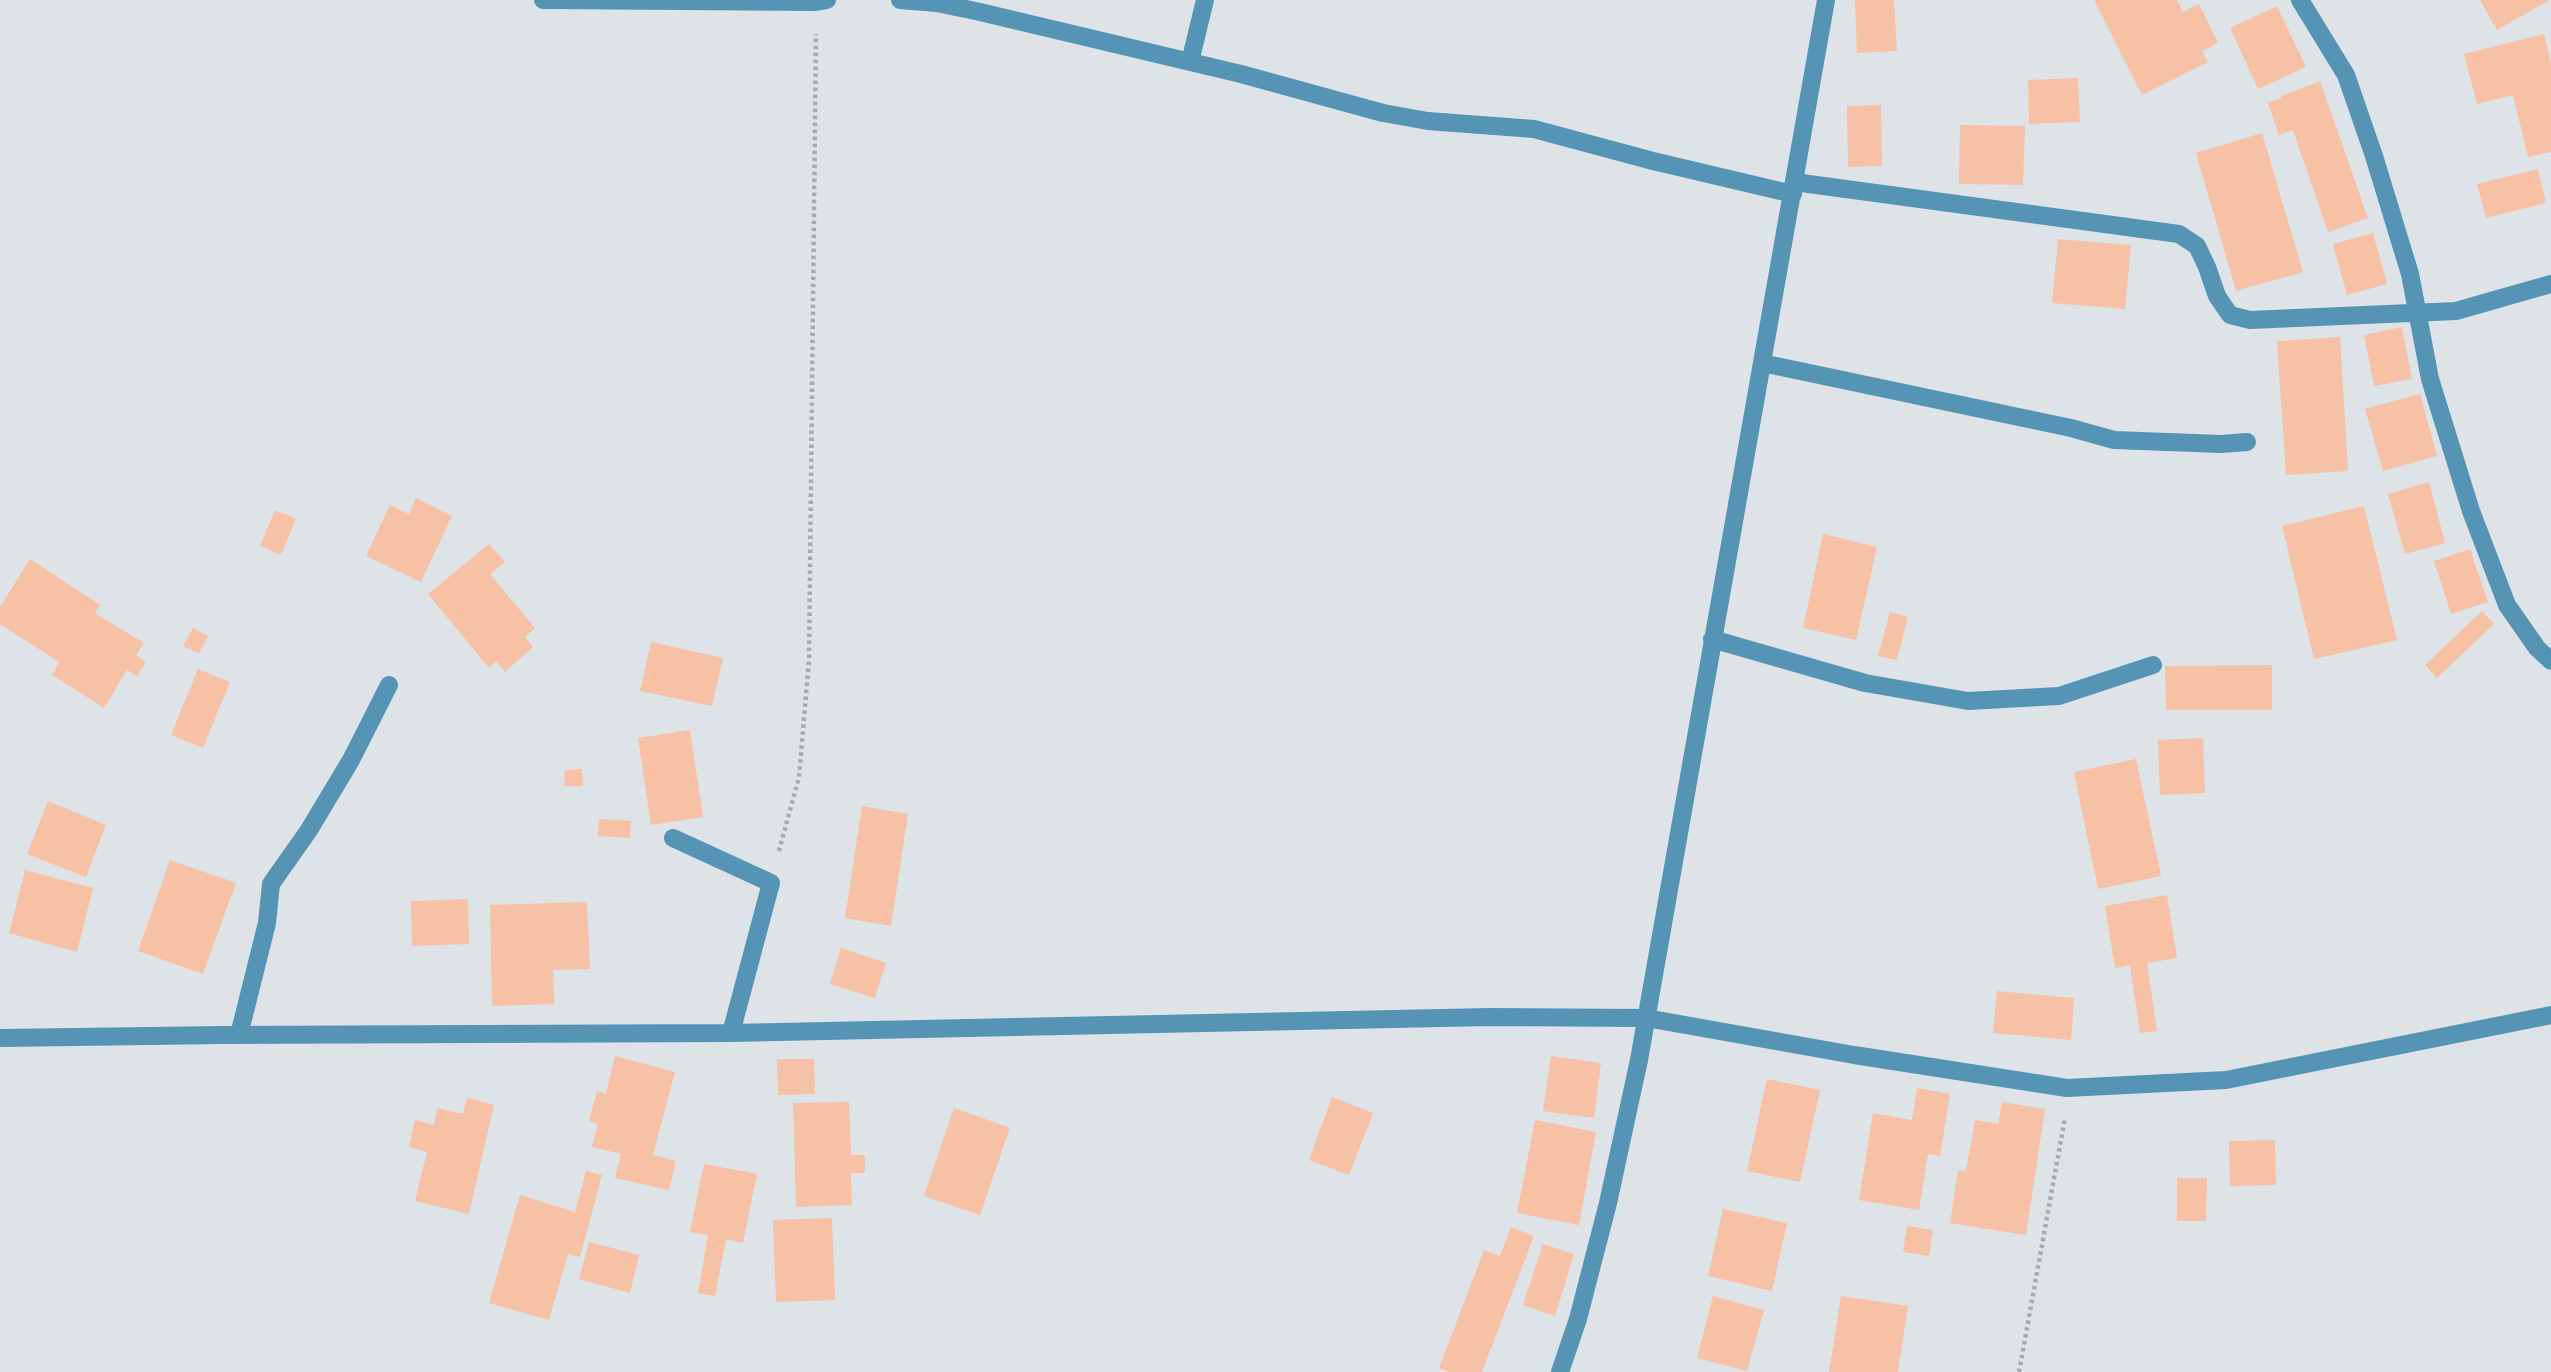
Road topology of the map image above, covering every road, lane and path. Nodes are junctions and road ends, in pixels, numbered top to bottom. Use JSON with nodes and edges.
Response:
{"nodes":[{"id":1,"x":543,"y":0,"type":"edge"},
{"id":2,"x":900,"y":0,"type":"edge"},
{"id":3,"x":1205,"y":0,"type":"edge"},
{"id":4,"x":1826,"y":0,"type":"edge"},
{"id":5,"x":2300,"y":0,"type":"edge"},
{"id":6,"x":822,"y":1,"type":"edge"},
{"id":7,"x":1190,"y":62,"type":"junction"},
{"id":8,"x":1793,"y":188,"type":"junction"},
{"id":9,"x":2551,"y":284,"type":"edge"},
{"id":10,"x":2416,"y":312,"type":"junction"},
{"id":11,"x":1762,"y":363,"type":"junction"},
{"id":12,"x":2247,"y":442,"type":"dead end"},
{"id":13,"x":1712,"y":639,"type":"junction"},
{"id":14,"x":2551,"y":660,"type":"edge"},
{"id":15,"x":2153,"y":665,"type":"dead end"},
{"id":16,"x":389,"y":685,"type":"dead end"},
{"id":17,"x":673,"y":838,"type":"dead end"},
{"id":18,"x":771,"y":883,"type":"junction"},
{"id":19,"x":2551,"y":1015,"type":"edge"},
{"id":20,"x":1646,"y":1017,"type":"junction"},
{"id":21,"x":731,"y":1033,"type":"junction"},
{"id":22,"x":239,"y":1035,"type":"junction"},
{"id":23,"x":0,"y":1038,"type":"edge"},
{"id":24,"x":2067,"y":1088,"type":"junction"},
{"id":25,"x":1560,"y":1372,"type":"edge"},
{"id":26,"x":2019,"y":1372,"type":"edge"}],
"edges":[{"from":1,"to":6,"type":"street"},
{"from":2,"to":7,"type":"street"},
{"from":3,"to":7,"type":"street"},
{"from":4,"to":8,"type":"street"},
{"from":5,"to":10,"type":"street"},
{"from":6,"to":18,"type":"path"},
{"from":7,"to":8,"type":"street"},
{"from":8,"to":10,"type":"street"},
{"from":8,"to":11,"type":"street"},
{"from":9,"to":10,"type":"street"},
{"from":10,"to":14,"type":"street"},
{"from":11,"to":12,"type":"street"},
{"from":11,"to":13,"type":"street"},
{"from":13,"to":15,"type":"street"},
{"from":13,"to":20,"type":"street"},
{"from":16,"to":22,"type":"street"},
{"from":17,"to":18,"type":"street"},
{"from":18,"to":21,"type":"street"},
{"from":19,"to":24,"type":"street"},
{"from":20,"to":21,"type":"street"},
{"from":20,"to":24,"type":"street"},
{"from":20,"to":25,"type":"street"},
{"from":21,"to":22,"type":"street"},
{"from":22,"to":23,"type":"street"},
{"from":24,"to":26,"type":"path"}]}
